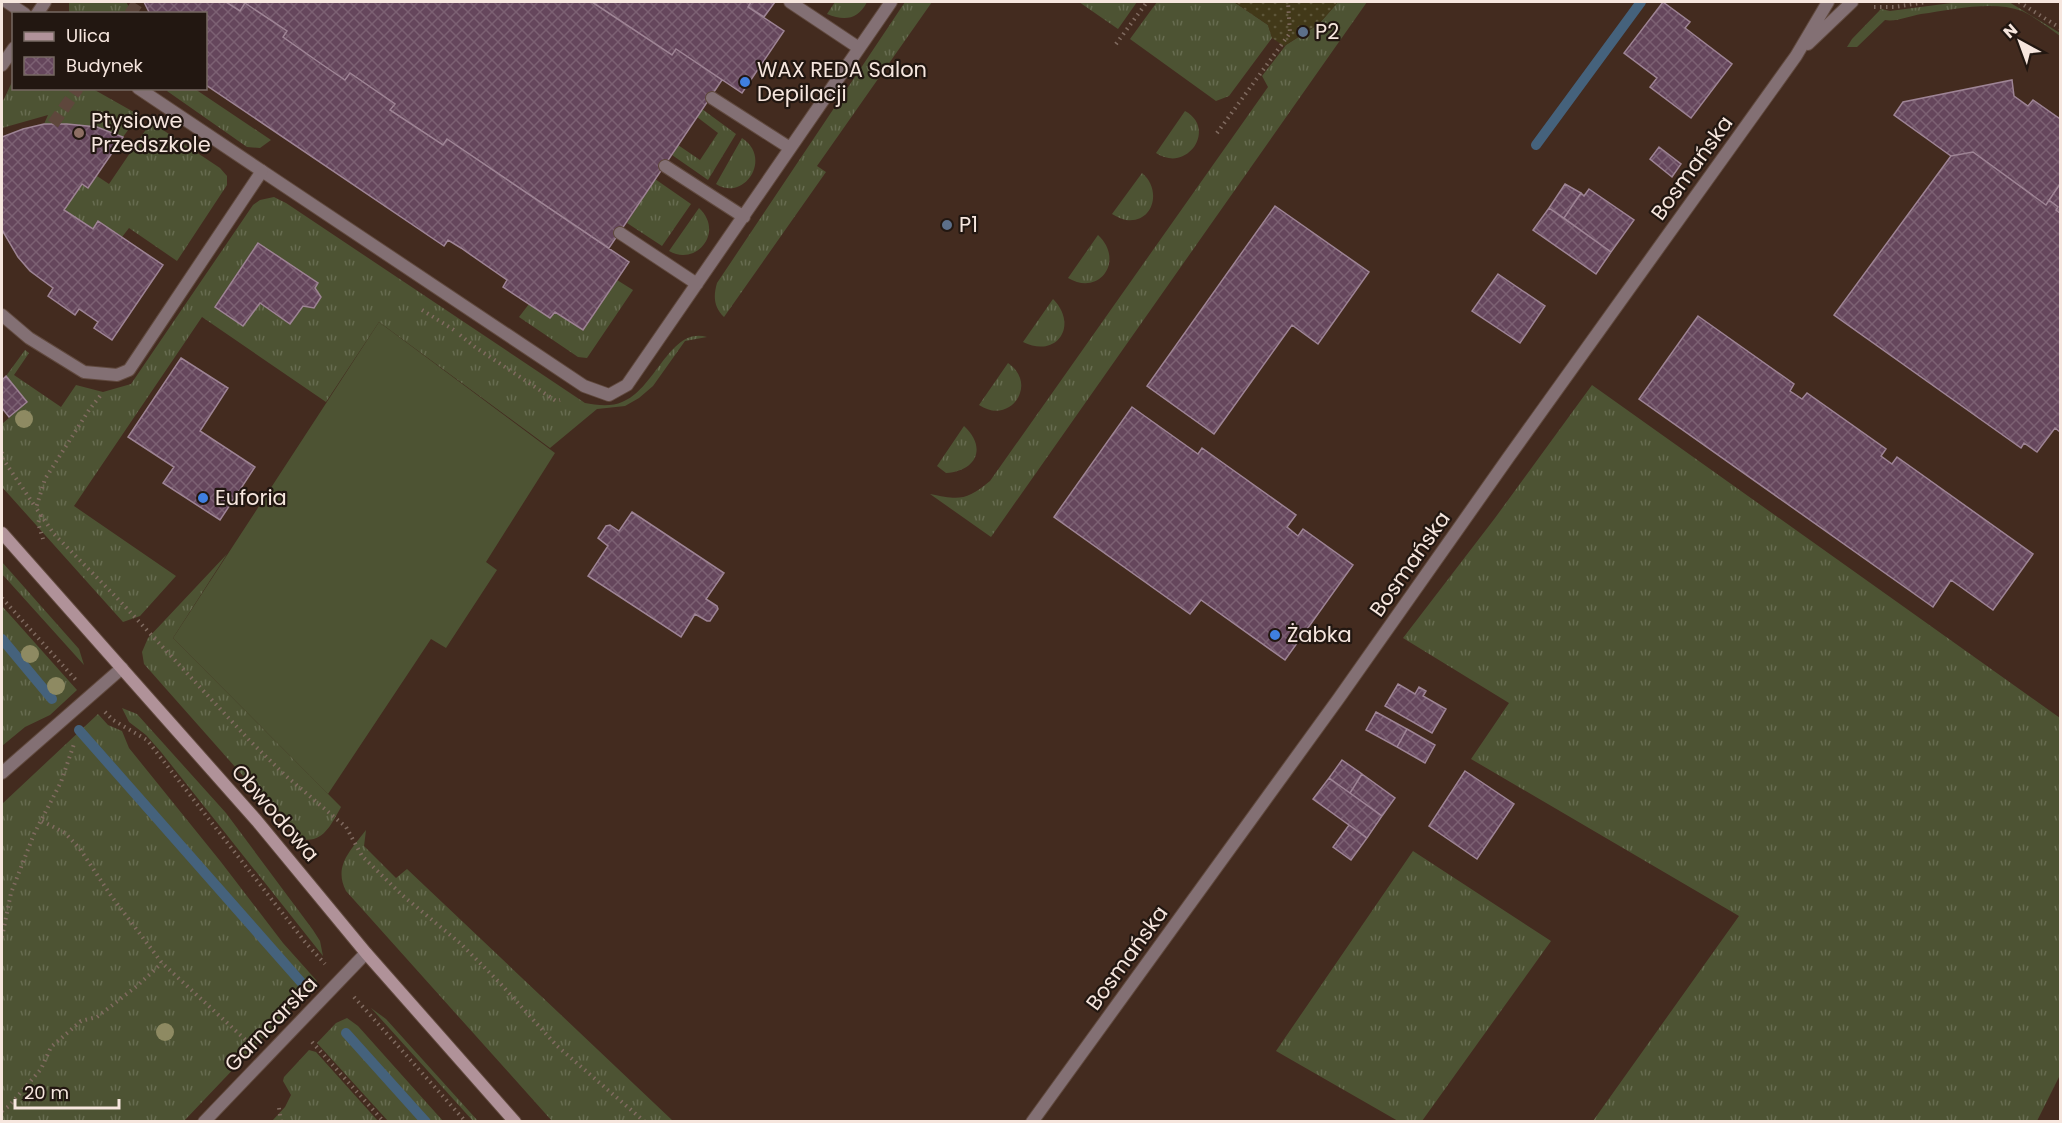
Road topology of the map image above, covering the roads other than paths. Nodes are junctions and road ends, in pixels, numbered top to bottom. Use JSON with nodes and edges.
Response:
{"nodes":[{"id":1,"x":7,"y":2,"type":"edge"},
{"id":2,"x":790,"y":2,"type":"edge"},
{"id":3,"x":891,"y":2,"type":"edge"},
{"id":4,"x":1828,"y":2,"type":"edge"},
{"id":5,"x":1852,"y":2,"type":"edge"},
{"id":6,"x":22,"y":12,"type":"edge"},
{"id":7,"x":859,"y":48,"type":"junction"},
{"id":8,"x":12,"y":51,"type":"edge"},
{"id":9,"x":1796,"y":56,"type":"junction"},
{"id":10,"x":2,"y":65,"type":"edge"},
{"id":11,"x":141,"y":90,"type":"edge"},
{"id":12,"x":712,"y":98,"type":"dead end"},
{"id":13,"x":790,"y":148,"type":"junction"},
{"id":14,"x":666,"y":166,"type":"dead end"},
{"id":15,"x":262,"y":171,"type":"junction"},
{"id":16,"x":744,"y":216,"type":"junction"},
{"id":17,"x":620,"y":233,"type":"dead end"},
{"id":18,"x":697,"y":284,"type":"junction"},
{"id":19,"x":2,"y":315,"type":"edge"},
{"id":20,"x":2,"y":533,"type":"edge"},
{"id":21,"x":122,"y":668,"type":"junction"},
{"id":22,"x":2,"y":773,"type":"edge"},
{"id":23,"x":366,"y":953,"type":"junction"},
{"id":24,"x":204,"y":1122,"type":"edge"},
{"id":25,"x":515,"y":1122,"type":"edge"},
{"id":26,"x":1032,"y":1122,"type":"edge"}],
"edges":[{"from":1,"to":6,"type":"street"},
{"from":2,"to":7,"type":"street"},
{"from":3,"to":7,"type":"street"},
{"from":4,"to":9,"type":"street","name":"Bosmańska"},
{"from":5,"to":9,"type":"street","name":"Bosmańska"},
{"from":7,"to":13,"type":"street"},
{"from":8,"to":10,"type":"street"},
{"from":9,"to":26,"type":"street","name":"Bosmańska"},
{"from":11,"to":15,"type":"street"},
{"from":12,"to":13,"type":"street"},
{"from":13,"to":16,"type":"street"},
{"from":14,"to":16,"type":"street"},
{"from":15,"to":18,"type":"street"},
{"from":15,"to":19,"type":"street"},
{"from":16,"to":18,"type":"street"},
{"from":17,"to":18,"type":"street"},
{"from":20,"to":21,"type":"main road","name":"Obwodowa"},
{"from":21,"to":22,"type":"street"},
{"from":21,"to":23,"type":"main road","name":"Obwodowa"},
{"from":23,"to":24,"type":"street","name":"Garncarska"},
{"from":23,"to":25,"type":"main road","name":"Obwodowa"}]}
